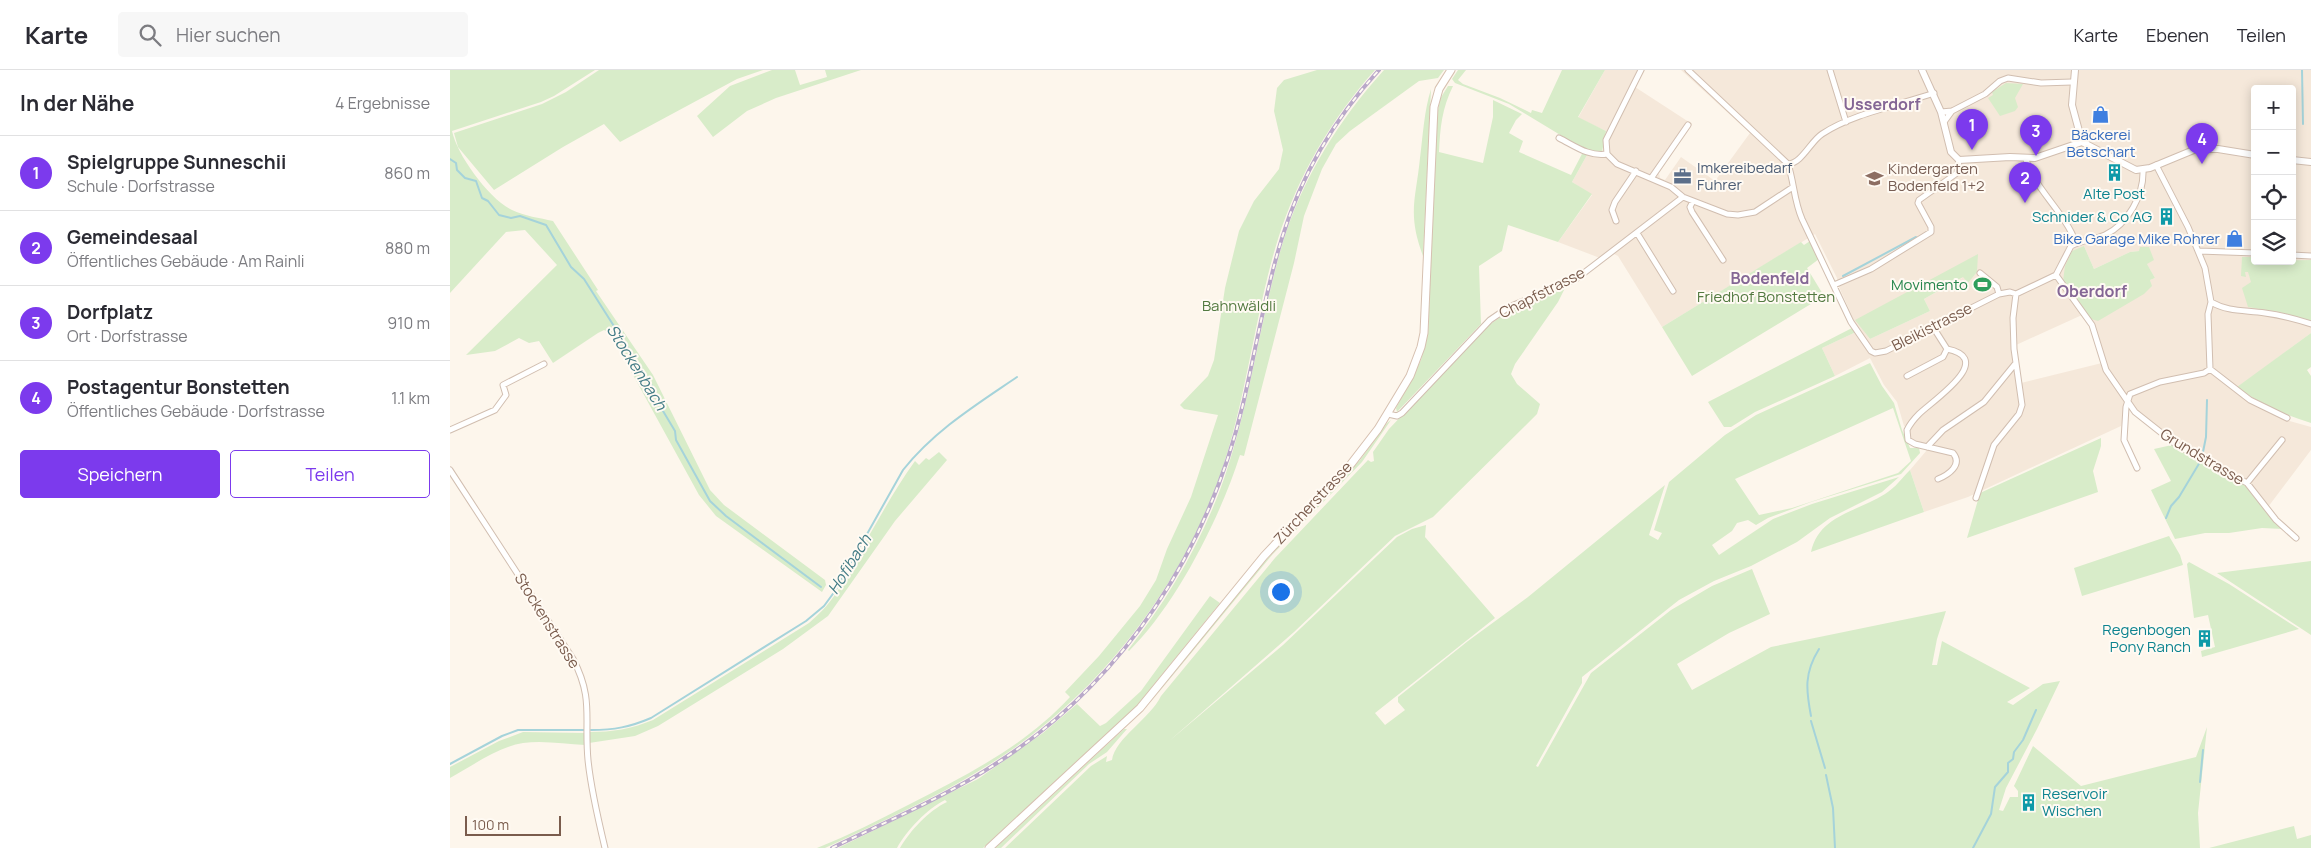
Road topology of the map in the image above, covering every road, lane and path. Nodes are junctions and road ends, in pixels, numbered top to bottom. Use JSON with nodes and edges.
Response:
{"nodes":[{"id":1,"x":1452,"y":70,"type":"edge"},
{"id":2,"x":1641,"y":70,"type":"edge"},
{"id":3,"x":1688,"y":70,"type":"edge"},
{"id":4,"x":1830,"y":70,"type":"edge"},
{"id":5,"x":1922,"y":70,"type":"edge"},
{"id":6,"x":2075,"y":70,"type":"edge"},
{"id":7,"x":2072,"y":82,"type":"junction"},
{"id":8,"x":1934,"y":93,"type":"junction"},
{"id":9,"x":1941,"y":112,"type":"junction"},
{"id":10,"x":1952,"y":112,"type":"junction"},
{"id":11,"x":1846,"y":122,"type":"junction"},
{"id":12,"x":1944,"y":122,"type":"junction"},
{"id":13,"x":1688,"y":125,"type":"dead end"},
{"id":14,"x":1559,"y":138,"type":"dead end"},
{"id":15,"x":2086,"y":138,"type":"junction"},
{"id":16,"x":1607,"y":154,"type":"junction"},
{"id":17,"x":2251,"y":154,"type":"edge"},
{"id":18,"x":2026,"y":159,"type":"junction"},
{"id":19,"x":1959,"y":160,"type":"junction"},
{"id":20,"x":2296,"y":160,"type":"edge"},
{"id":21,"x":2311,"y":162,"type":"edge"},
{"id":22,"x":1788,"y":164,"type":"junction"},
{"id":23,"x":2156,"y":165,"type":"junction"},
{"id":24,"x":2142,"y":170,"type":"junction"},
{"id":25,"x":1636,"y":171,"type":"junction"},
{"id":26,"x":1652,"y":177,"type":"junction"},
{"id":27,"x":1794,"y":187,"type":"junction"},
{"id":28,"x":1683,"y":197,"type":"junction"},
{"id":29,"x":1693,"y":201,"type":"junction"},
{"id":30,"x":1616,"y":221,"type":"dead end"},
{"id":31,"x":1637,"y":233,"type":"junction"},
{"id":32,"x":2076,"y":243,"type":"junction"},
{"id":33,"x":2199,"y":251,"type":"junction"},
{"id":34,"x":2251,"y":253,"type":"edge"},
{"id":35,"x":2296,"y":255,"type":"edge"},
{"id":36,"x":2311,"y":256,"type":"edge"},
{"id":37,"x":1723,"y":260,"type":"dead end"},
{"id":38,"x":1980,"y":273,"type":"dead end"},
{"id":39,"x":2056,"y":275,"type":"junction"},
{"id":40,"x":1834,"y":285,"type":"junction"},
{"id":41,"x":1673,"y":291,"type":"dead end"},
{"id":42,"x":1999,"y":294,"type":"junction"},
{"id":43,"x":2016,"y":294,"type":"junction"},
{"id":44,"x":2211,"y":302,"type":"junction"},
{"id":45,"x":2311,"y":324,"type":"edge"},
{"id":46,"x":1933,"y":328,"type":"junction"},
{"id":47,"x":1946,"y":349,"type":"junction"},
{"id":48,"x":544,"y":364,"type":"dead end"},
{"id":49,"x":2014,"y":364,"type":"junction"},
{"id":50,"x":2210,"y":369,"type":"junction"},
{"id":51,"x":1907,"y":376,"type":"dead end"},
{"id":52,"x":2128,"y":400,"type":"junction"},
{"id":53,"x":1388,"y":414,"type":"junction"},
{"id":54,"x":2287,"y":418,"type":"dead end"},
{"id":55,"x":450,"y":430,"type":"edge"},
{"id":56,"x":2282,"y":440,"type":"dead end"},
{"id":57,"x":1927,"y":447,"type":"junction"},
{"id":58,"x":2137,"y":468,"type":"dead end"},
{"id":59,"x":450,"y":470,"type":"edge"},
{"id":60,"x":1938,"y":478,"type":"dead end"},
{"id":61,"x":2247,"y":483,"type":"junction"},
{"id":62,"x":1976,"y":498,"type":"dead end"},
{"id":63,"x":2296,"y":538,"type":"dead end"},
{"id":64,"x":605,"y":848,"type":"edge"},
{"id":65,"x":989,"y":848,"type":"edge"}],
"edges":[{"from":1,"to":53,"type":"main road","name":"Zürcherstrasse"},
{"from":2,"to":16,"type":"street"},
{"from":3,"to":22,"type":"street"},
{"from":4,"to":11,"type":"street"},
{"from":5,"to":8,"type":"street"},
{"from":6,"to":7,"type":"street"},
{"from":7,"to":10,"type":"street"},
{"from":7,"to":15,"type":"street"},
{"from":8,"to":9,"type":"street"},
{"from":8,"to":11,"type":"street"},
{"from":9,"to":10,"type":"street"},
{"from":9,"to":12,"type":"street"},
{"from":10,"to":12,"type":"street"},
{"from":11,"to":22,"type":"street"},
{"from":12,"to":19,"type":"street"},
{"from":13,"to":26,"type":"street"},
{"from":14,"to":16,"type":"street"},
{"from":15,"to":18,"type":"street"},
{"from":15,"to":24,"type":"street"},
{"from":16,"to":25,"type":"street"},
{"from":17,"to":23,"type":"street"},
{"from":18,"to":19,"type":"street"},
{"from":18,"to":32,"type":"street"},
{"from":19,"to":40,"type":"street"},
{"from":20,"to":21,"type":"street"},
{"from":22,"to":27,"type":"street"},
{"from":23,"to":24,"type":"street"},
{"from":23,"to":33,"type":"street"},
{"from":24,"to":32,"type":"street"},
{"from":25,"to":26,"type":"street"},
{"from":25,"to":30,"type":"street"},
{"from":26,"to":28,"type":"street"},
{"from":27,"to":29,"type":"street"},
{"from":27,"to":40,"type":"street"},
{"from":28,"to":29,"type":"street"},
{"from":28,"to":31,"type":"street","name":"Chapfstrasse"},
{"from":29,"to":37,"type":"street"},
{"from":31,"to":41,"type":"street"},
{"from":31,"to":53,"type":"street","name":"Chapfstrasse"},
{"from":32,"to":39,"type":"street"},
{"from":33,"to":34,"type":"street"},
{"from":33,"to":44,"type":"street"},
{"from":35,"to":36,"type":"street"},
{"from":38,"to":42,"type":"street"},
{"from":39,"to":43,"type":"street"},
{"from":39,"to":52,"type":"street","name":"Grundstrasse"},
{"from":40,"to":46,"type":"street","name":"Bleikistrasse"},
{"from":42,"to":43,"type":"street","name":"Bleikistrasse"},
{"from":42,"to":46,"type":"street","name":"Bleikistrasse"},
{"from":43,"to":49,"type":"street"},
{"from":44,"to":45,"type":"street"},
{"from":44,"to":50,"type":"street"},
{"from":46,"to":47,"type":"street"},
{"from":47,"to":51,"type":"street"},
{"from":47,"to":57,"type":"street"},
{"from":48,"to":55,"type":"street"},
{"from":49,"to":57,"type":"street"},
{"from":49,"to":62,"type":"street"},
{"from":50,"to":52,"type":"street"},
{"from":50,"to":54,"type":"street"},
{"from":52,"to":58,"type":"street"},
{"from":52,"to":61,"type":"street","name":"Grundstrasse"},
{"from":53,"to":65,"type":"main road","name":"Zürcherstrasse"},
{"from":56,"to":61,"type":"street"},
{"from":57,"to":60,"type":"street"},
{"from":59,"to":64,"type":"street","name":"Stockenstrasse"},
{"from":61,"to":63,"type":"street","name":"Grundstrasse"}]}
